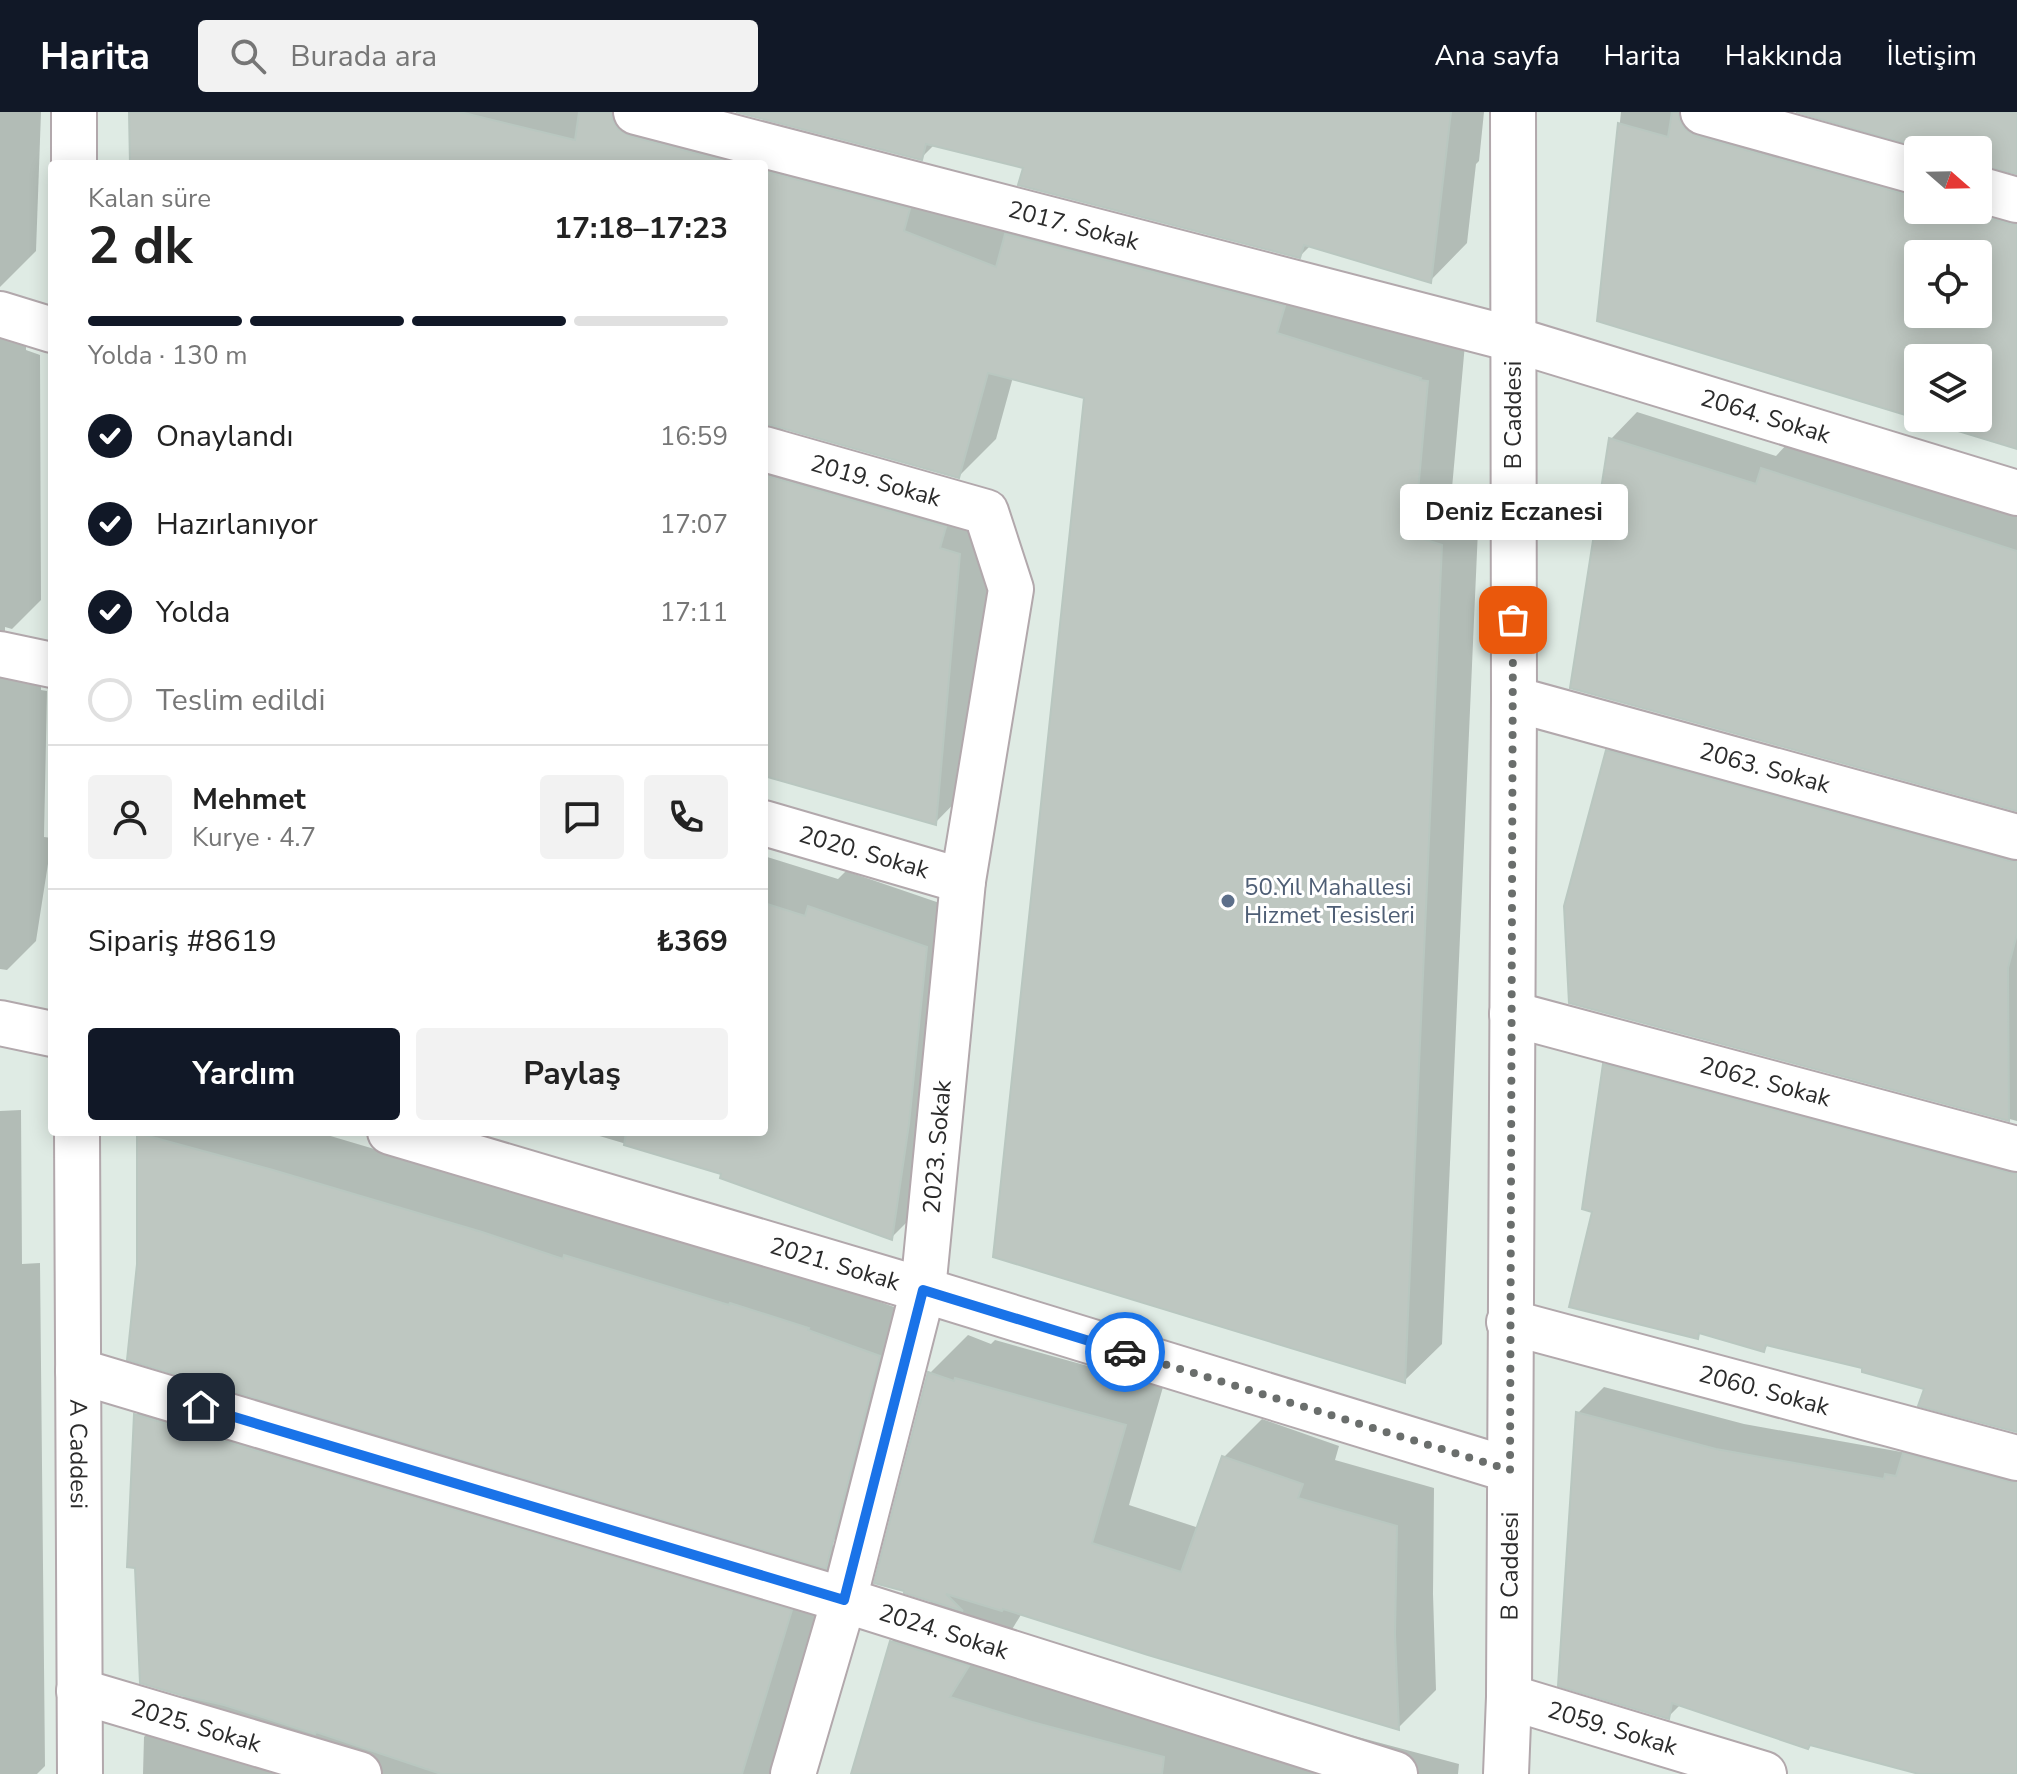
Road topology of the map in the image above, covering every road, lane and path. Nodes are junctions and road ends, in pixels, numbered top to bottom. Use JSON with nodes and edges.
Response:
{"nodes":[{"id":1,"x":74,"y":112,"type":"edge"},
{"id":2,"x":636,"y":112,"type":"edge"},
{"id":3,"x":1513,"y":112,"type":"edge"},
{"id":4,"x":1703,"y":112,"type":"edge"},
{"id":5,"x":74,"y":160,"type":"edge"},
{"id":6,"x":1904,"y":168,"type":"edge"},
{"id":7,"x":1992,"y":193,"type":"edge"},
{"id":8,"x":2017,"y":200,"type":"edge"},
{"id":9,"x":0,"y":314,"type":"edge"},
{"id":10,"x":48,"y":329,"type":"edge"},
{"id":11,"x":1512,"y":339,"type":"junction"},
{"id":12,"x":768,"y":450,"type":"edge"},
{"id":13,"x":2017,"y":493,"type":"edge"},
{"id":14,"x":986,"y":512,"type":"joint"},
{"id":15,"x":0,"y":654,"type":"edge"},
{"id":16,"x":48,"y":664,"type":"edge"},
{"id":17,"x":1514,"y":699,"type":"junction"},
{"id":18,"x":768,"y":824,"type":"edge"},
{"id":19,"x":2017,"y":837,"type":"edge"},
{"id":20,"x":963,"y":881,"type":"junction"},
{"id":21,"x":1512,"y":1014,"type":"junction"},
{"id":22,"x":0,"y":1023,"type":"edge"},
{"id":23,"x":48,"y":1033,"type":"edge"},
{"id":24,"x":77,"y":1136,"type":"edge"},
{"id":25,"x":403,"y":1136,"type":"edge"},
{"id":26,"x":2017,"y":1149,"type":"edge"},
{"id":27,"x":923,"y":1290,"type":"junction"},
{"id":28,"x":1509,"y":1322,"type":"junction"},
{"id":29,"x":78,"y":1371,"type":"junction"},
{"id":30,"x":2017,"y":1458,"type":"edge"},
{"id":31,"x":1510,"y":1470,"type":"junction"},
{"id":32,"x":844,"y":1600,"type":"junction"},
{"id":33,"x":79,"y":1691,"type":"junction"},
{"id":34,"x":1509,"y":1697,"type":"junction"},
{"id":35,"x":80,"y":1774,"type":"edge"},
{"id":36,"x":359,"y":1774,"type":"edge"},
{"id":37,"x":793,"y":1774,"type":"edge"},
{"id":38,"x":1395,"y":1774,"type":"edge"},
{"id":39,"x":1506,"y":1774,"type":"edge"},
{"id":40,"x":1764,"y":1774,"type":"edge"}],
"edges":[{"from":1,"to":5,"type":"street"},
{"from":2,"to":11,"type":"street","name":"2017. Sokak"},
{"from":3,"to":11,"type":"street","name":"B Caddesi"},
{"from":4,"to":6,"type":"street"},
{"from":7,"to":8,"type":"street"},
{"from":9,"to":10,"type":"street"},
{"from":11,"to":13,"type":"street","name":"2064. Sokak"},
{"from":11,"to":17,"type":"street","name":"B Caddesi"},
{"from":12,"to":14,"type":"street","name":"2019. Sokak"},
{"from":14,"to":20,"type":"street","name":"2023. Sokak"},
{"from":15,"to":16,"type":"street"},
{"from":17,"to":19,"type":"street","name":"2063. Sokak"},
{"from":17,"to":21,"type":"street","name":"B Caddesi"},
{"from":18,"to":20,"type":"street","name":"2020. Sokak"},
{"from":20,"to":27,"type":"street","name":"2023. Sokak"},
{"from":21,"to":26,"type":"street","name":"2062. Sokak"},
{"from":21,"to":28,"type":"street","name":"B Caddesi"},
{"from":22,"to":23,"type":"street"},
{"from":24,"to":29,"type":"street","name":"A Caddesi"},
{"from":25,"to":27,"type":"street","name":"2021. Sokak"},
{"from":27,"to":31,"type":"street","name":"2021. Sokak"},
{"from":27,"to":32,"type":"street","name":"2023. Sokak"},
{"from":28,"to":30,"type":"street","name":"2060. Sokak"},
{"from":28,"to":31,"type":"street","name":"B Caddesi"},
{"from":29,"to":32,"type":"street","name":"2024. Sokak"},
{"from":29,"to":33,"type":"street","name":"A Caddesi"},
{"from":31,"to":34,"type":"street","name":"B Caddesi"},
{"from":32,"to":37,"type":"street","name":"2023. Sokak"},
{"from":32,"to":38,"type":"street","name":"2024. Sokak"},
{"from":33,"to":35,"type":"street","name":"A Caddesi"},
{"from":33,"to":36,"type":"street","name":"2025. Sokak"},
{"from":34,"to":39,"type":"street","name":"B Caddesi"},
{"from":34,"to":40,"type":"street","name":"2059. Sokak"}]}
